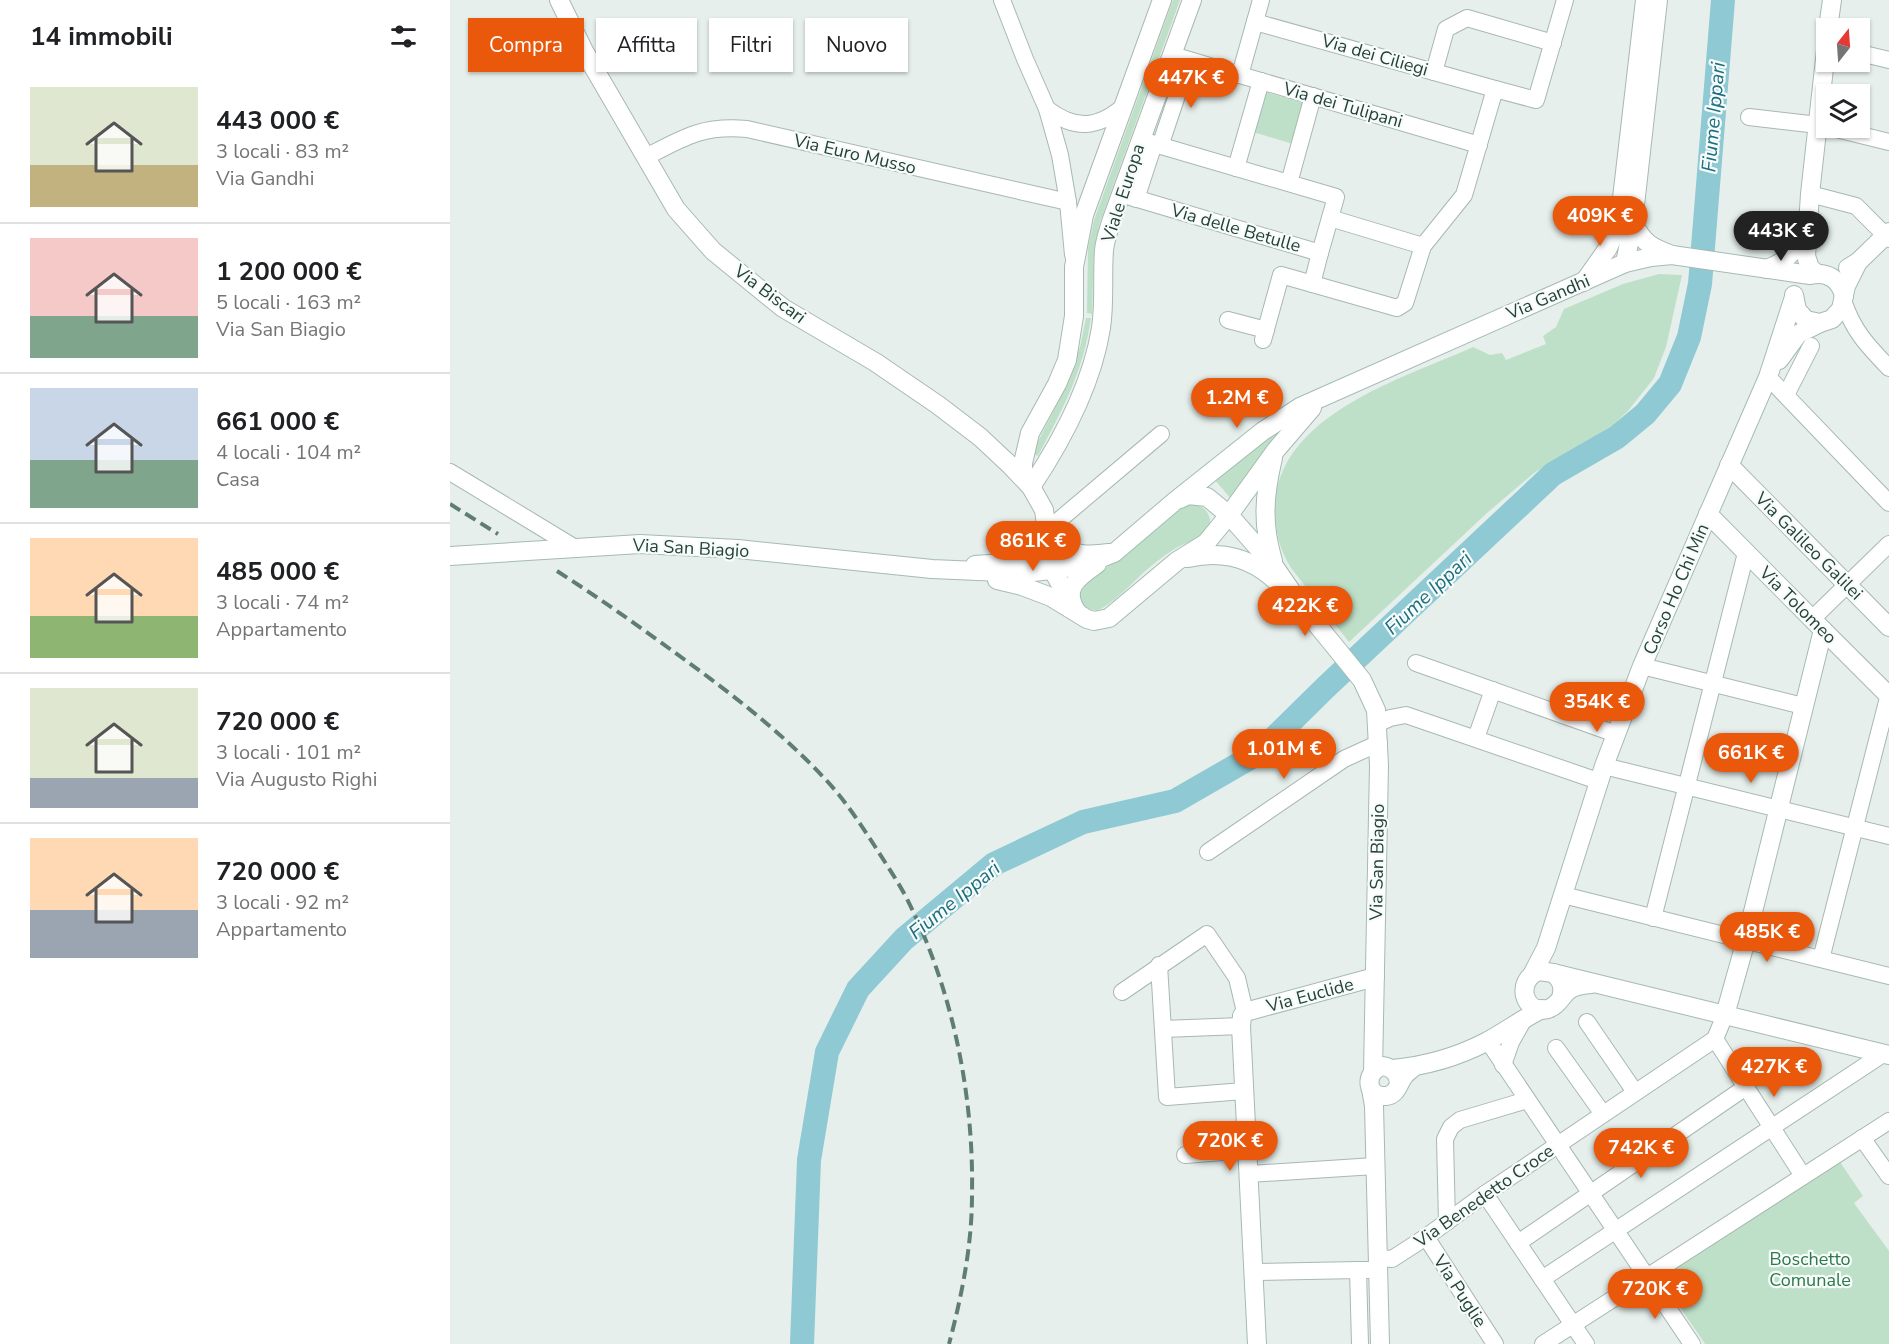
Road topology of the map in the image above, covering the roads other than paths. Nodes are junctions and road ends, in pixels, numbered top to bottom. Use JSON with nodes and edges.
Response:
{"nodes":[{"id":1,"x":559,"y":0,"type":"edge"},
{"id":2,"x":1002,"y":0,"type":"edge"},
{"id":3,"x":1162,"y":0,"type":"edge"},
{"id":4,"x":1192,"y":0,"type":"edge"},
{"id":5,"x":1262,"y":0,"type":"edge"},
{"id":6,"x":1565,"y":0,"type":"edge"},
{"id":7,"x":1645,"y":0,"type":"edge"},
{"id":8,"x":1658,"y":0,"type":"edge"},
{"id":9,"x":1832,"y":0,"type":"edge"},
{"id":10,"x":1829,"y":18,"type":"edge"},
{"id":11,"x":1255,"y":22,"type":"junction"},
{"id":12,"x":1553,"y":43,"type":"junction"},
{"id":13,"x":1870,"y":55,"type":"edge"},
{"id":14,"x":1180,"y":58,"type":"junction"},
{"id":15,"x":1889,"y":60,"type":"edge"},
{"id":16,"x":1434,"y":72,"type":"junction"},
{"id":17,"x":1240,"y":75,"type":"junction"},
{"id":18,"x":1261,"y":81,"type":"junction"},
{"id":19,"x":1495,"y":89,"type":"junction"},
{"id":20,"x":1313,"y":96,"type":"junction"},
{"id":21,"x":1124,"y":106,"type":"junction"},
{"id":22,"x":1047,"y":109,"type":"junction"},
{"id":23,"x":1749,"y":117,"type":"dead end"},
{"id":24,"x":1816,"y":125,"type":"edge"},
{"id":25,"x":1870,"y":137,"type":"edge"},
{"id":26,"x":1823,"y":138,"type":"edge"},
{"id":27,"x":1889,"y":142,"type":"edge"},
{"id":28,"x":1151,"y":143,"type":"junction"},
{"id":29,"x":1479,"y":146,"type":"junction"},
{"id":30,"x":646,"y":157,"type":"junction"},
{"id":31,"x":1236,"y":168,"type":"junction"},
{"id":32,"x":1289,"y":183,"type":"junction"},
{"id":33,"x":1810,"y":194,"type":"junction"},
{"id":34,"x":1129,"y":197,"type":"junction"},
{"id":35,"x":1068,"y":202,"type":"junction"},
{"id":36,"x":1330,"y":218,"type":"junction"},
{"id":37,"x":1626,"y":224,"type":"junction"},
{"id":38,"x":1888,"y":235,"type":"edge"},
{"id":39,"x":1800,"y":240,"type":"junction"},
{"id":40,"x":1423,"y":246,"type":"junction"},
{"id":41,"x":1320,"y":253,"type":"junction"},
{"id":42,"x":1679,"y":256,"type":"junction"},
{"id":43,"x":1858,"y":262,"type":"junction"},
{"id":44,"x":1625,"y":263,"type":"junction"},
{"id":45,"x":1074,"y":267,"type":"junction"},
{"id":46,"x":1799,"y":279,"type":"junction"},
{"id":47,"x":1584,"y":282,"type":"junction"},
{"id":48,"x":1312,"y":284,"type":"junction"},
{"id":49,"x":1844,"y":299,"type":"junction"},
{"id":50,"x":1228,"y":320,"type":"dead end"},
{"id":51,"x":1820,"y":323,"type":"junction"},
{"id":52,"x":1811,"y":346,"type":"dead end"},
{"id":53,"x":1889,"y":368,"type":"edge"},
{"id":54,"x":1768,"y":376,"type":"junction"},
{"id":55,"x":1786,"y":395,"type":"junction"},
{"id":56,"x":1323,"y":396,"type":"junction"},
{"id":57,"x":1030,"y":433,"type":"junction"},
{"id":58,"x":1161,"y":434,"type":"dead end"},
{"id":59,"x":1276,"y":450,"type":"junction"},
{"id":60,"x":994,"y":451,"type":"junction"},
{"id":61,"x":1729,"y":465,"type":"junction"},
{"id":62,"x":450,"y":472,"type":"edge"},
{"id":63,"x":1027,"y":483,"type":"junction"},
{"id":64,"x":1175,"y":501,"type":"junction"},
{"id":65,"x":1889,"y":503,"type":"edge"},
{"id":66,"x":1708,"y":514,"type":"junction"},
{"id":67,"x":1229,"y":515,"type":"junction"},
{"id":68,"x":1045,"y":532,"type":"junction"},
{"id":69,"x":1889,"y":544,"type":"edge"},
{"id":70,"x":577,"y":549,"type":"junction"},
{"id":71,"x":1114,"y":553,"type":"junction"},
{"id":72,"x":1746,"y":553,"type":"junction"},
{"id":73,"x":450,"y":556,"type":"edge"},
{"id":74,"x":1177,"y":561,"type":"junction"},
{"id":75,"x":1274,"y":566,"type":"junction"},
{"id":76,"x":932,"y":569,"type":"junction"},
{"id":77,"x":1052,"y":570,"type":"junction"},
{"id":78,"x":1847,"y":585,"type":"junction"},
{"id":79,"x":1301,"y":605,"type":"junction"},
{"id":80,"x":1075,"y":610,"type":"junction"},
{"id":81,"x":1818,"y":624,"type":"junction"},
{"id":82,"x":1889,"y":627,"type":"edge"},
{"id":83,"x":1416,"y":663,"type":"dead end"},
{"id":84,"x":1642,"y":666,"type":"junction"},
{"id":85,"x":1713,"y":683,"type":"junction"},
{"id":86,"x":1493,"y":690,"type":"junction"},
{"id":87,"x":1889,"y":695,"type":"edge"},
{"id":88,"x":1803,"y":706,"type":"junction"},
{"id":89,"x":1377,"y":724,"type":"junction"},
{"id":90,"x":1616,"y":734,"type":"junction"},
{"id":91,"x":1476,"y":738,"type":"junction"},
{"id":92,"x":1379,"y":743,"type":"junction"},
{"id":93,"x":1601,"y":773,"type":"junction"},
{"id":94,"x":1687,"y":786,"type":"junction"},
{"id":95,"x":1778,"y":809,"type":"junction"},
{"id":96,"x":1855,"y":828,"type":"junction"},
{"id":97,"x":1889,"y":836,"type":"edge"},
{"id":98,"x":1208,"y":852,"type":"dead end"},
{"id":99,"x":1563,"y":895,"type":"junction"},
{"id":100,"x":1653,"y":918,"type":"junction"},
{"id":101,"x":1746,"y":940,"type":"junction"},
{"id":102,"x":1821,"y":959,"type":"junction"},
{"id":103,"x":1159,"y":965,"type":"junction"},
{"id":104,"x":1553,"y":973,"type":"junction"},
{"id":105,"x":1533,"y":974,"type":"junction"},
{"id":106,"x":1889,"y":976,"type":"edge"},
{"id":107,"x":1375,"y":977,"type":"junction"},
{"id":108,"x":1593,"y":984,"type":"junction"},
{"id":109,"x":1122,"y":992,"type":"dead end"},
{"id":110,"x":1524,"y":995,"type":"junction"},
{"id":111,"x":1561,"y":998,"type":"junction"},
{"id":112,"x":1542,"y":1010,"type":"junction"},
{"id":113,"x":1725,"y":1015,"type":"junction"},
{"id":114,"x":1243,"y":1019,"type":"junction"},
{"id":115,"x":1520,"y":1021,"type":"junction"},
{"id":116,"x":1587,"y":1022,"type":"dead end"},
{"id":117,"x":1163,"y":1029,"type":"junction"},
{"id":118,"x":1715,"y":1039,"type":"junction"},
{"id":119,"x":1488,"y":1041,"type":"junction"},
{"id":120,"x":1556,"y":1048,"type":"dead end"},
{"id":121,"x":1886,"y":1054,"type":"edge"},
{"id":122,"x":1503,"y":1065,"type":"junction"},
{"id":123,"x":1386,"y":1079,"type":"junction"},
{"id":124,"x":1746,"y":1087,"type":"junction"},
{"id":125,"x":1244,"y":1091,"type":"junction"},
{"id":126,"x":1635,"y":1092,"type":"junction"},
{"id":127,"x":1527,"y":1100,"type":"junction"},
{"id":128,"x":1603,"y":1114,"type":"junction"},
{"id":129,"x":1889,"y":1121,"type":"edge"},
{"id":130,"x":1772,"y":1127,"type":"junction"},
{"id":131,"x":1862,"y":1138,"type":"junction"},
{"id":132,"x":1557,"y":1145,"type":"junction"},
{"id":133,"x":1247,"y":1150,"type":"junction"},
{"id":134,"x":1185,"y":1155,"type":"dead end"},
{"id":135,"x":1375,"y":1166,"type":"junction"},
{"id":136,"x":1248,"y":1174,"type":"junction"},
{"id":137,"x":1803,"y":1176,"type":"junction"},
{"id":138,"x":1889,"y":1176,"type":"edge"},
{"id":139,"x":1590,"y":1193,"type":"junction"},
{"id":140,"x":1485,"y":1194,"type":"junction"},
{"id":141,"x":1447,"y":1222,"type":"junction"},
{"id":142,"x":1615,"y":1231,"type":"junction"},
{"id":143,"x":1425,"y":1237,"type":"junction"},
{"id":144,"x":1518,"y":1243,"type":"junction"},
{"id":145,"x":1378,"y":1264,"type":"junction"},
{"id":146,"x":1358,"y":1270,"type":"junction"},
{"id":147,"x":1253,"y":1272,"type":"junction"},
{"id":148,"x":1646,"y":1277,"type":"junction"},
{"id":149,"x":1542,"y":1279,"type":"junction"},
{"id":150,"x":1573,"y":1324,"type":"junction"},
{"id":151,"x":1257,"y":1344,"type":"edge"},
{"id":152,"x":1360,"y":1344,"type":"edge"},
{"id":153,"x":1380,"y":1344,"type":"edge"},
{"id":154,"x":1495,"y":1344,"type":"edge"},
{"id":155,"x":1543,"y":1344,"type":"edge"},
{"id":156,"x":1586,"y":1344,"type":"edge"},
{"id":157,"x":1692,"y":1344,"type":"edge"}],
"edges":[{"from":1,"to":30,"type":"main road","name":"Via Biscari"},
{"from":2,"to":22,"type":"street"},
{"from":3,"to":21,"type":"main road","name":"Viale Europa"},
{"from":4,"to":14,"type":"main road","name":"Viale Europa"},
{"from":5,"to":11,"type":"street"},
{"from":6,"to":12,"type":"street"},
{"from":7,"to":37,"type":"main road"},
{"from":8,"to":37,"type":"main road"},
{"from":9,"to":10,"type":"main road"},
{"from":11,"to":16,"type":"street","name":"Via dei Ciliegi"},
{"from":11,"to":17,"type":"street"},
{"from":12,"to":16,"type":"street"},
{"from":12,"to":19,"type":"street"},
{"from":13,"to":15,"type":"street"},
{"from":14,"to":17,"type":"street","name":"Via dei Tulipani"},
{"from":14,"to":28,"type":"main road","name":"Viale Europa"},
{"from":16,"to":19,"type":"street","name":"Via dei Ciliegi"},
{"from":17,"to":18,"type":"street","name":"Via dei Tulipani"},
{"from":18,"to":20,"type":"street","name":"Via dei Tulipani"},
{"from":18,"to":31,"type":"street"},
{"from":19,"to":29,"type":"street","name":"Via delle Betulle"},
{"from":20,"to":29,"type":"street","name":"Via dei Tulipani"},
{"from":20,"to":32,"type":"street"},
{"from":21,"to":22,"type":"street"},
{"from":21,"to":45,"type":"main road","name":"Viale Europa"},
{"from":22,"to":35,"type":"street"},
{"from":23,"to":24,"type":"street"},
{"from":25,"to":27,"type":"street"},
{"from":26,"to":33,"type":"main road"},
{"from":28,"to":31,"type":"street"},
{"from":28,"to":34,"type":"main road","name":"Viale Europa"},
{"from":29,"to":40,"type":"street","name":"Via delle Betulle"},
{"from":30,"to":35,"type":"street","name":"Via Euro Musso"},
{"from":30,"to":60,"type":"main road","name":"Via Biscari"},
{"from":31,"to":32,"type":"street"},
{"from":32,"to":36,"type":"street"},
{"from":33,"to":38,"type":"street"},
{"from":33,"to":39,"type":"main road"},
{"from":33,"to":46,"type":"main road"},
{"from":34,"to":41,"type":"street","name":"Via delle Betulle"},
{"from":34,"to":63,"type":"main road","name":"Viale Europa"},
{"from":35,"to":45,"type":"street"},
{"from":36,"to":40,"type":"street"},
{"from":36,"to":41,"type":"street"},
{"from":37,"to":42,"type":"main road"},
{"from":37,"to":44,"type":"main road"},
{"from":37,"to":47,"type":"main road"},
{"from":38,"to":43,"type":"main road"},
{"from":39,"to":46,"type":"main road"},
{"from":39,"to":46,"type":"main road"},
{"from":40,"to":48,"type":"street","name":"Via delle Betulle"},
{"from":41,"to":48,"type":"street","name":"Via delle Betulle"},
{"from":42,"to":44,"type":"main road","name":"Via Gandhi"},
{"from":42,"to":46,"type":"main road","name":"Via Gandhi"},
{"from":43,"to":46,"type":"main road"},
{"from":43,"to":49,"type":"main road"},
{"from":44,"to":47,"type":"main road","name":"Via Gandhi"},
{"from":45,"to":57,"type":"main road","name":"Viale Europa"},
{"from":46,"to":49,"type":"main road"},
{"from":46,"to":51,"type":"main road"},
{"from":46,"to":54,"type":"main road"},
{"from":47,"to":56,"type":"main road","name":"Via Gandhi"},
{"from":48,"to":50,"type":"street","name":"Via delle Betulle"},
{"from":49,"to":51,"type":"main road"},
{"from":49,"to":53,"type":"street"},
{"from":51,"to":54,"type":"main road"},
{"from":52,"to":55,"type":"street"},
{"from":54,"to":55,"type":"street"},
{"from":54,"to":61,"type":"main road","name":"Corso Ho Chi Min"},
{"from":55,"to":65,"type":"street"},
{"from":56,"to":59,"type":"main road"},
{"from":56,"to":64,"type":"main road","name":"Via Gandhi"},
{"from":57,"to":60,"type":"main road"},
{"from":57,"to":63,"type":"main road"},
{"from":58,"to":68,"type":"street"},
{"from":59,"to":67,"type":"main road"},
{"from":59,"to":75,"type":"main road"},
{"from":60,"to":63,"type":"main road","name":"Via Biscari"},
{"from":61,"to":66,"type":"main road","name":"Corso Ho Chi Min"},
{"from":61,"to":78,"type":"main road","name":"Via Galileo Galilei"},
{"from":62,"to":70,"type":"street"},
{"from":63,"to":68,"type":"main road","name":"Via Biscari"},
{"from":64,"to":67,"type":"main road"},
{"from":64,"to":71,"type":"main road","name":"Via Gandhi"},
{"from":66,"to":72,"type":"main road","name":"Via Tolomeo"},
{"from":66,"to":84,"type":"main road","name":"Corso Ho Chi Min"},
{"from":67,"to":74,"type":"main road"},
{"from":67,"to":75,"type":"main road"},
{"from":68,"to":71,"type":"main road"},
{"from":68,"to":76,"type":"main road"},
{"from":68,"to":77,"type":"main road"},
{"from":69,"to":78,"type":"street"},
{"from":70,"to":73,"type":"main road","name":"Via San Biagio"},
{"from":70,"to":76,"type":"main road","name":"Via San Biagio"},
{"from":71,"to":77,"type":"main road"},
{"from":71,"to":80,"type":"main road"},
{"from":72,"to":81,"type":"main road","name":"Via Tolomeo"},
{"from":72,"to":85,"type":"street"},
{"from":74,"to":79,"type":"main road"},
{"from":74,"to":80,"type":"main road"},
{"from":75,"to":79,"type":"main road"},
{"from":76,"to":77,"type":"main road"},
{"from":76,"to":80,"type":"main road"},
{"from":77,"to":80,"type":"main road"},
{"from":78,"to":81,"type":"street"},
{"from":78,"to":82,"type":"main road","name":"Via Galileo Galilei"},
{"from":79,"to":89,"type":"main road","name":"Via San Biagio"},
{"from":81,"to":87,"type":"main road","name":"Via Tolomeo"},
{"from":81,"to":88,"type":"main road"},
{"from":83,"to":86,"type":"street"},
{"from":84,"to":85,"type":"street"},
{"from":84,"to":90,"type":"main road","name":"Corso Ho Chi Min"},
{"from":85,"to":88,"type":"street"},
{"from":85,"to":94,"type":"street"},
{"from":86,"to":90,"type":"street"},
{"from":86,"to":91,"type":"street"},
{"from":87,"to":96,"type":"street"},
{"from":88,"to":95,"type":"main road"},
{"from":89,"to":91,"type":"street"},
{"from":89,"to":92,"type":"main road","name":"Via San Biagio"},
{"from":90,"to":93,"type":"main road","name":"Corso Ho Chi Min"},
{"from":91,"to":93,"type":"street"},
{"from":92,"to":98,"type":"street"},
{"from":92,"to":107,"type":"main road","name":"Via San Biagio"},
{"from":93,"to":94,"type":"street"},
{"from":93,"to":99,"type":"main road","name":"Corso Ho Chi Min"},
{"from":94,"to":95,"type":"street"},
{"from":94,"to":100,"type":"street"},
{"from":95,"to":96,"type":"street"},
{"from":95,"to":101,"type":"main road"},
{"from":96,"to":97,"type":"street"},
{"from":96,"to":102,"type":"street"},
{"from":99,"to":100,"type":"street"},
{"from":99,"to":105,"type":"main road","name":"Corso Ho Chi Min"},
{"from":100,"to":101,"type":"street"},
{"from":101,"to":102,"type":"street"},
{"from":101,"to":113,"type":"main road"},
{"from":102,"to":106,"type":"street"},
{"from":103,"to":109,"type":"street"},
{"from":103,"to":114,"type":"street"},
{"from":103,"to":117,"type":"street"},
{"from":104,"to":105,"type":"main road"},
{"from":104,"to":108,"type":"main road"},
{"from":104,"to":111,"type":"main road"},
{"from":105,"to":110,"type":"main road"},
{"from":107,"to":114,"type":"main road","name":"Via Euclide"},
{"from":107,"to":123,"type":"main road","name":"Via San Biagio"},
{"from":108,"to":111,"type":"main road"},
{"from":108,"to":113,"type":"main road"},
{"from":110,"to":112,"type":"main road"},
{"from":110,"to":115,"type":"main road"},
{"from":111,"to":112,"type":"main road"},
{"from":112,"to":115,"type":"main road"},
{"from":113,"to":118,"type":"street"},
{"from":113,"to":121,"type":"main road"},
{"from":114,"to":117,"type":"street","name":"Via Euclide"},
{"from":114,"to":125,"type":"main road"},
{"from":115,"to":119,"type":"main road"},
{"from":115,"to":122,"type":"street"},
{"from":116,"to":126,"type":"street"},
{"from":117,"to":125,"type":"street"},
{"from":118,"to":124,"type":"street"},
{"from":118,"to":126,"type":"street","name":"Via Benedetto Croce"},
{"from":119,"to":122,"type":"street"},
{"from":119,"to":123,"type":"main road"},
{"from":120,"to":128,"type":"street"},
{"from":121,"to":130,"type":"street"},
{"from":122,"to":127,"type":"street"},
{"from":123,"to":135,"type":"main road","name":"Via San Biagio"},
{"from":124,"to":130,"type":"street"},
{"from":124,"to":139,"type":"street"},
{"from":125,"to":133,"type":"main road"},
{"from":126,"to":128,"type":"street","name":"Via Benedetto Croce"},
{"from":127,"to":132,"type":"street"},
{"from":127,"to":141,"type":"street"},
{"from":128,"to":132,"type":"street","name":"Via Benedetto Croce"},
{"from":129,"to":131,"type":"street"},
{"from":130,"to":137,"type":"street"},
{"from":130,"to":142,"type":"street"},
{"from":131,"to":137,"type":"street"},
{"from":131,"to":138,"type":"street"},
{"from":132,"to":139,"type":"street"},
{"from":132,"to":140,"type":"street","name":"Via Benedetto Croce"},
{"from":133,"to":134,"type":"street"},
{"from":133,"to":136,"type":"main road"},
{"from":135,"to":136,"type":"street"},
{"from":135,"to":145,"type":"main road"},
{"from":136,"to":147,"type":"main road"},
{"from":137,"to":148,"type":"street"},
{"from":139,"to":142,"type":"street"},
{"from":139,"to":144,"type":"street"},
{"from":140,"to":141,"type":"street","name":"Via Benedetto Croce"},
{"from":140,"to":144,"type":"street"},
{"from":141,"to":143,"type":"street","name":"Via Benedetto Croce"},
{"from":142,"to":148,"type":"street"},
{"from":142,"to":149,"type":"street"},
{"from":143,"to":145,"type":"street","name":"Via Benedetto Croce"},
{"from":143,"to":154,"type":"street","name":"Via Puglie"},
{"from":144,"to":149,"type":"street"},
{"from":145,"to":146,"type":"street","name":"Via Benedetto Croce"},
{"from":145,"to":153,"type":"main road"},
{"from":146,"to":147,"type":"street","name":"Via Benedetto Croce"},
{"from":146,"to":152,"type":"street"},
{"from":147,"to":151,"type":"main road"},
{"from":148,"to":150,"type":"street"},
{"from":148,"to":157,"type":"street"},
{"from":149,"to":150,"type":"street"},
{"from":150,"to":155,"type":"street"},
{"from":150,"to":156,"type":"street"}]}
